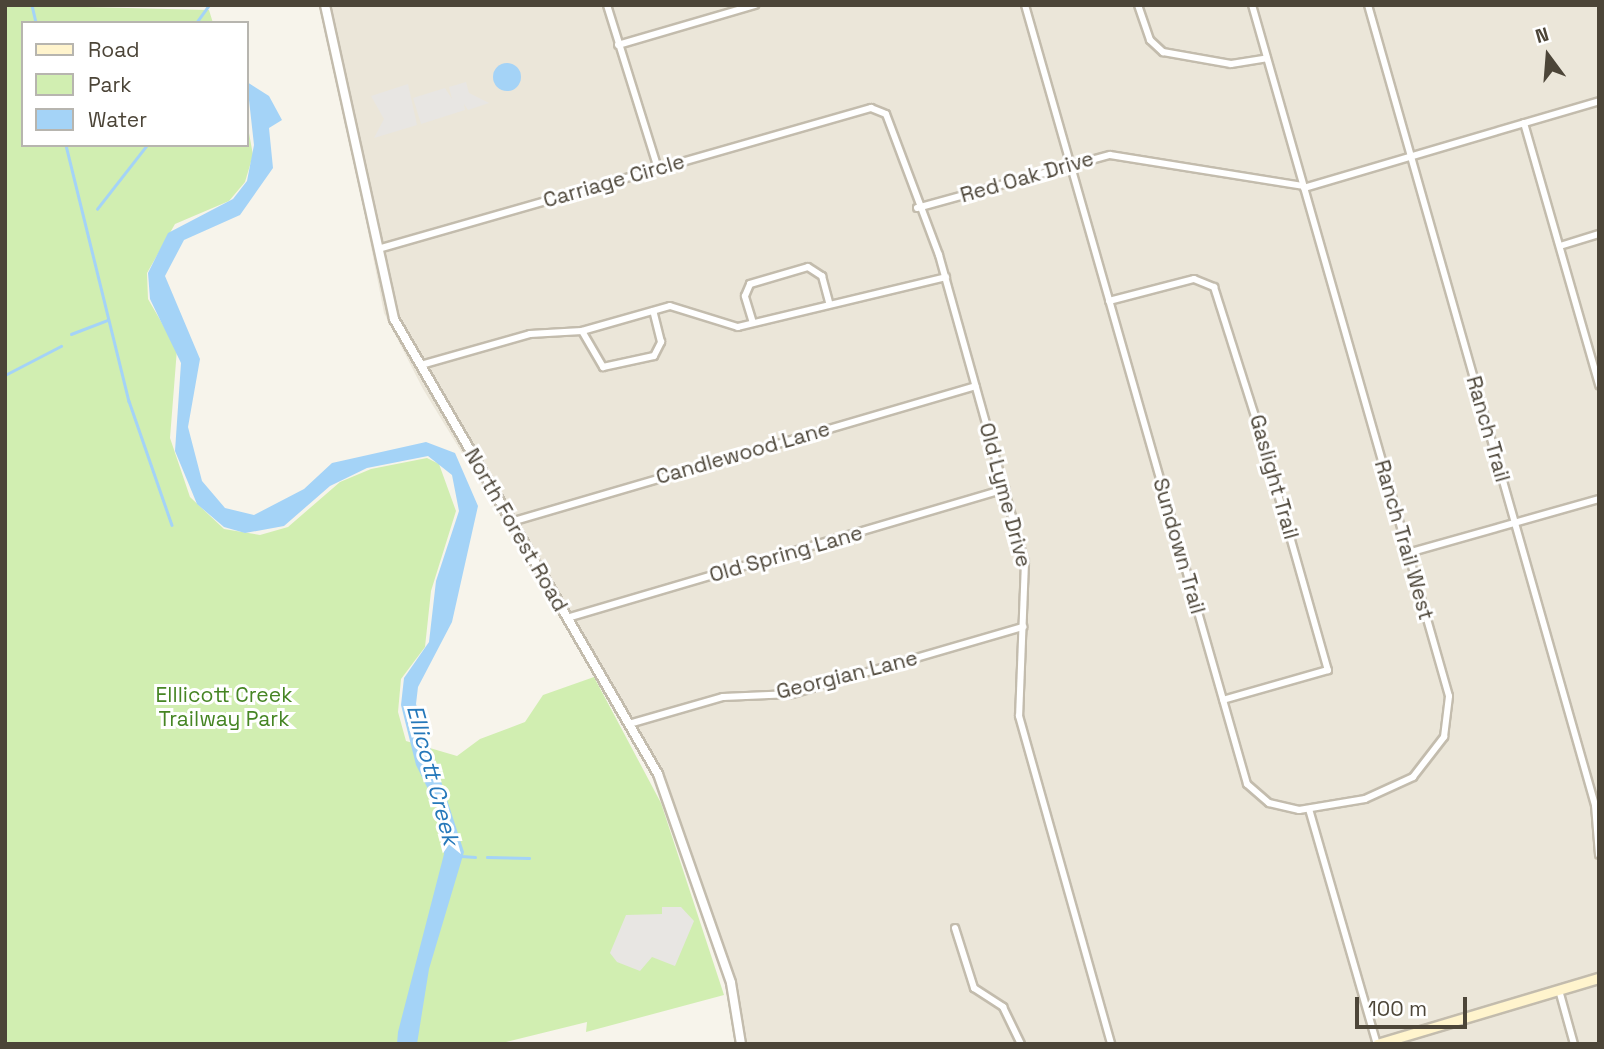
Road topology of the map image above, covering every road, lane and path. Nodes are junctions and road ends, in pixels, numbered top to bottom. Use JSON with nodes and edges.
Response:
{"nodes":[{"id":1,"x":326,"y":5,"type":"edge"},
{"id":2,"x":607,"y":5,"type":"edge"},
{"id":3,"x":755,"y":5,"type":"edge"},
{"id":4,"x":1025,"y":5,"type":"edge"},
{"id":5,"x":1138,"y":5,"type":"edge"},
{"id":6,"x":1252,"y":5,"type":"edge"},
{"id":7,"x":1368,"y":5,"type":"edge"},
{"id":8,"x":736,"y":8,"type":"edge"},
{"id":9,"x":618,"y":45,"type":"junction"},
{"id":10,"x":1267,"y":58,"type":"junction"},
{"id":11,"x":1599,"y":101,"type":"edge"},
{"id":12,"x":850,"y":113,"type":"joint"},
{"id":13,"x":1524,"y":123,"type":"junction"},
{"id":14,"x":1411,"y":156,"type":"junction"},
{"id":15,"x":1070,"y":162,"type":"junction"},
{"id":16,"x":658,"y":169,"type":"junction"},
{"id":17,"x":1304,"y":187,"type":"junction"},
{"id":18,"x":917,"y":208,"type":"junction"},
{"id":19,"x":1599,"y":234,"type":"edge"},
{"id":20,"x":1559,"y":246,"type":"junction"},
{"id":21,"x":378,"y":248,"type":"junction"},
{"id":22,"x":946,"y":277,"type":"junction"},
{"id":23,"x":1110,"y":301,"type":"junction"},
{"id":24,"x":829,"y":303,"type":"junction"},
{"id":25,"x":653,"y":311,"type":"junction"},
{"id":26,"x":753,"y":323,"type":"junction"},
{"id":27,"x":582,"y":331,"type":"junction"},
{"id":28,"x":421,"y":365,"type":"junction"},
{"id":29,"x":1599,"y":384,"type":"edge"},
{"id":30,"x":975,"y":386,"type":"junction"},
{"id":31,"x":1005,"y":489,"type":"junction"},
{"id":32,"x":1599,"y":499,"type":"edge"},
{"id":33,"x":512,"y":522,"type":"junction"},
{"id":34,"x":1515,"y":523,"type":"junction"},
{"id":35,"x":1408,"y":552,"type":"junction"},
{"id":36,"x":567,"y":618,"type":"junction"},
{"id":37,"x":1023,"y":626,"type":"junction"},
{"id":38,"x":1223,"y":700,"type":"junction"},
{"id":39,"x":629,"y":724,"type":"junction"},
{"id":40,"x":1309,"y":809,"type":"junction"},
{"id":41,"x":1599,"y":855,"type":"edge"},
{"id":42,"x":955,"y":928,"type":"dead end"},
{"id":43,"x":1599,"y":978,"type":"edge"},
{"id":44,"x":1559,"y":990,"type":"junction"},
{"id":45,"x":741,"y":1044,"type":"edge"},
{"id":46,"x":1021,"y":1044,"type":"edge"},
{"id":47,"x":1111,"y":1044,"type":"edge"},
{"id":48,"x":1377,"y":1044,"type":"edge"},
{"id":49,"x":1574,"y":1044,"type":"edge"}],
"edges":[{"from":1,"to":21,"type":"street","name":"North Forest Road"},
{"from":2,"to":9,"type":"street"},
{"from":3,"to":8,"type":"street"},
{"from":4,"to":15,"type":"street","name":"Sundown Trail"},
{"from":5,"to":10,"type":"street"},
{"from":6,"to":10,"type":"street","name":"Ranch Trail West"},
{"from":7,"to":14,"type":"street","name":"Ranch Trail"},
{"from":8,"to":9,"type":"street"},
{"from":9,"to":16,"type":"street"},
{"from":10,"to":17,"type":"street","name":"Ranch Trail West"},
{"from":11,"to":13,"type":"street","name":"Red Oak Drive"},
{"from":12,"to":16,"type":"street","name":"Carriage Circle"},
{"from":12,"to":18,"type":"street","name":"Old Lyme Drive"},
{"from":13,"to":14,"type":"street","name":"Red Oak Drive"},
{"from":13,"to":20,"type":"street"},
{"from":14,"to":17,"type":"street","name":"Red Oak Drive"},
{"from":14,"to":34,"type":"street","name":"Ranch Trail"},
{"from":15,"to":17,"type":"street","name":"Red Oak Drive"},
{"from":15,"to":18,"type":"street","name":"Red Oak Drive"},
{"from":15,"to":23,"type":"street","name":"Sundown Trail"},
{"from":16,"to":21,"type":"street","name":"Carriage Circle"},
{"from":17,"to":35,"type":"street","name":"Ranch Trail West"},
{"from":18,"to":22,"type":"street","name":"Old Lyme Drive"},
{"from":19,"to":20,"type":"street"},
{"from":20,"to":29,"type":"street"},
{"from":21,"to":28,"type":"street","name":"North Forest Road"},
{"from":22,"to":24,"type":"street"},
{"from":22,"to":30,"type":"street","name":"Old Lyme Drive"},
{"from":23,"to":38,"type":"street","name":"Sundown Trail"},
{"from":23,"to":38,"type":"street","name":"Gaslight Trail"},
{"from":24,"to":26,"type":"street"},
{"from":24,"to":26,"type":"street"},
{"from":25,"to":26,"type":"street"},
{"from":25,"to":27,"type":"street"},
{"from":25,"to":27,"type":"street"},
{"from":27,"to":28,"type":"street"},
{"from":28,"to":33,"type":"street","name":"North Forest Road"},
{"from":30,"to":31,"type":"street","name":"Old Lyme Drive"},
{"from":30,"to":33,"type":"street","name":"Candlewood Lane"},
{"from":31,"to":36,"type":"street","name":"Old Spring Lane"},
{"from":31,"to":37,"type":"street","name":"Old Lyme Drive"},
{"from":32,"to":34,"type":"street"},
{"from":33,"to":36,"type":"street","name":"North Forest Road"},
{"from":34,"to":35,"type":"street"},
{"from":34,"to":41,"type":"street","name":"Ranch Trail"},
{"from":35,"to":40,"type":"street","name":"Ranch Trail West"},
{"from":36,"to":39,"type":"street","name":"North Forest Road"},
{"from":37,"to":39,"type":"street","name":"Georgian Lane"},
{"from":37,"to":47,"type":"street","name":"Old Lyme Drive"},
{"from":38,"to":40,"type":"street","name":"Sundown Trail"},
{"from":39,"to":45,"type":"street","name":"North Forest Road"},
{"from":40,"to":48,"type":"street"},
{"from":42,"to":46,"type":"street"},
{"from":43,"to":44,"type":"main road"},
{"from":44,"to":48,"type":"main road"},
{"from":44,"to":49,"type":"street"}]}
